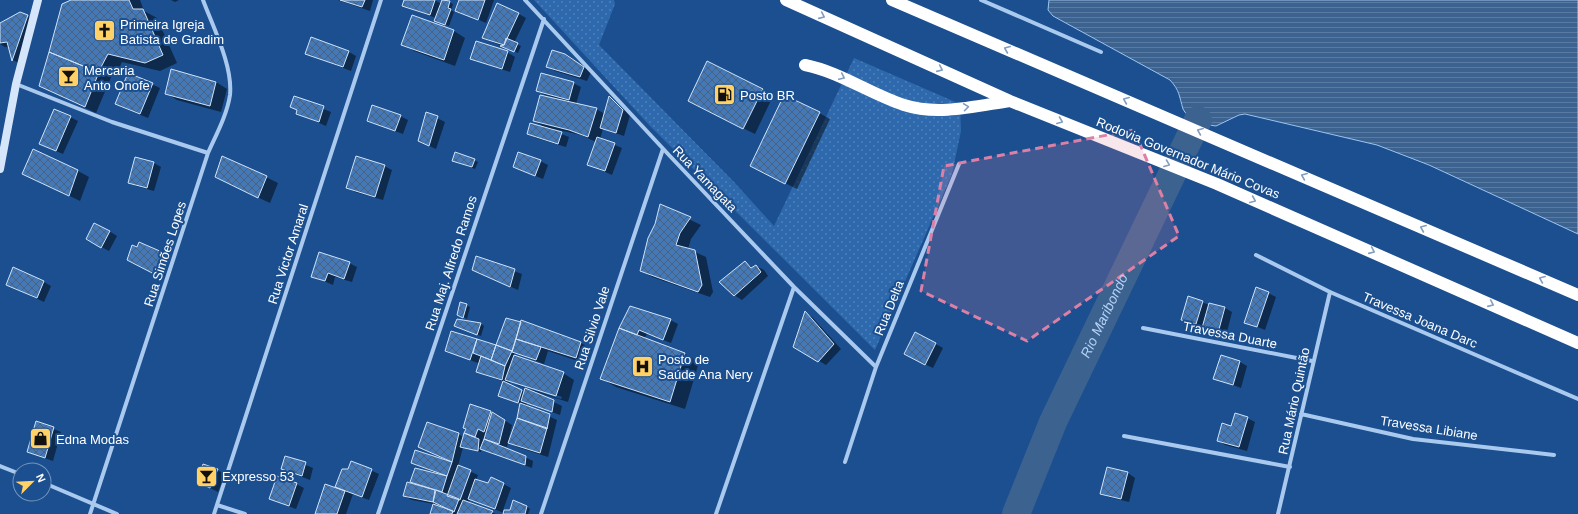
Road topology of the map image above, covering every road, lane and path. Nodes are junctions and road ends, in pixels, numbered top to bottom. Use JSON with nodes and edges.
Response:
{"nodes":[{"id":1,"x":38,"y":0,"type":"edge"},
{"id":2,"x":203,"y":0,"type":"edge"},
{"id":3,"x":381,"y":0,"type":"edge"},
{"id":4,"x":525,"y":0,"type":"edge"},
{"id":5,"x":786,"y":0,"type":"edge"},
{"id":6,"x":892,"y":0,"type":"edge"},
{"id":7,"x":981,"y":0,"type":"edge"},
{"id":8,"x":544,"y":19,"type":"junction"},
{"id":9,"x":1101,"y":52,"type":"dead end"},
{"id":10,"x":805,"y":65,"type":"dead end"},
{"id":11,"x":16,"y":84,"type":"junction"},
{"id":12,"x":1010,"y":101,"type":"junction"},
{"id":13,"x":663,"y":149,"type":"junction"},
{"id":14,"x":208,"y":153,"type":"junction"},
{"id":15,"x":959,"y":164,"type":"dead end"},
{"id":16,"x":0,"y":169,"type":"edge"},
{"id":17,"x":1256,"y":255,"type":"dead end"},
{"id":18,"x":794,"y":287,"type":"junction"},
{"id":19,"x":1330,"y":292,"type":"junction"},
{"id":20,"x":1578,"y":295,"type":"edge"},
{"id":21,"x":1143,"y":328,"type":"dead end"},
{"id":22,"x":1578,"y":343,"type":"edge"},
{"id":23,"x":1312,"y":361,"type":"junction"},
{"id":24,"x":876,"y":367,"type":"junction"},
{"id":25,"x":1578,"y":399,"type":"edge"},
{"id":26,"x":1301,"y":414,"type":"junction"},
{"id":27,"x":1124,"y":436,"type":"dead end"},
{"id":28,"x":1554,"y":455,"type":"dead end"},
{"id":29,"x":845,"y":462,"type":"dead end"},
{"id":30,"x":0,"y":466,"type":"edge"},
{"id":31,"x":1290,"y":467,"type":"junction"},
{"id":32,"x":12,"y":471,"type":"edge"},
{"id":33,"x":52,"y":486,"type":"edge"},
{"id":34,"x":94,"y":503,"type":"junction"},
{"id":35,"x":217,"y":505,"type":"junction"},
{"id":36,"x":90,"y":514,"type":"edge"},
{"id":37,"x":117,"y":514,"type":"edge"},
{"id":38,"x":214,"y":514,"type":"edge"},
{"id":39,"x":245,"y":514,"type":"edge"},
{"id":40,"x":378,"y":514,"type":"edge"},
{"id":41,"x":541,"y":514,"type":"edge"},
{"id":42,"x":716,"y":514,"type":"edge"},
{"id":43,"x":1278,"y":514,"type":"edge"}],
"edges":[{"from":1,"to":11,"type":"street"},
{"from":2,"to":14,"type":"street","name":"Rua Simões Lopes"},
{"from":3,"to":35,"type":"street","name":"Rua Victor Amaral"},
{"from":4,"to":8,"type":"street","name":"Rua Yamagata"},
{"from":5,"to":12,"type":"highway","name":"Rodovia Governador Mário Covas","one_way":true},
{"from":20,"to":6,"type":"highway","name":"Rodovia Governador Mário Covas","one_way":true},
{"from":7,"to":9,"type":"street"},
{"from":8,"to":13,"type":"street","name":"Rua Yamagata"},
{"from":8,"to":40,"type":"street","name":"Rua Maj. Alfredo Ramos"},
{"from":10,"to":12,"type":"highway","one_way":true},
{"from":11,"to":14,"type":"street"},
{"from":11,"to":16,"type":"street"},
{"from":12,"to":22,"type":"highway","name":"Rodovia Governador Mário Covas","one_way":true},
{"from":13,"to":18,"type":"street","name":"Rua Yamagata"},
{"from":13,"to":41,"type":"street","name":"Rua Silvio Vale"},
{"from":14,"to":34,"type":"street","name":"Rua Simões Lopes"},
{"from":15,"to":24,"type":"street","name":"Rua Delta"},
{"from":17,"to":19,"type":"street","name":"Travessa Joana Darc"},
{"from":18,"to":24,"type":"street","name":"Rua Yamagata"},
{"from":18,"to":42,"type":"street"},
{"from":19,"to":23,"type":"street","name":"Rua Mário Quintão"},
{"from":19,"to":25,"type":"street","name":"Travessa Joana Darc"},
{"from":21,"to":23,"type":"street","name":"Travessa Duarte"},
{"from":23,"to":26,"type":"street","name":"Rua Mário Quintão"},
{"from":24,"to":29,"type":"street","name":"Rua Delta"},
{"from":26,"to":28,"type":"street","name":"Travessa Libiane"},
{"from":26,"to":31,"type":"street","name":"Rua Mário Quintão"},
{"from":27,"to":31,"type":"street"},
{"from":30,"to":32,"type":"street"},
{"from":31,"to":43,"type":"street","name":"Rua Mário Quintão"},
{"from":33,"to":34,"type":"street"},
{"from":34,"to":36,"type":"street","name":"Rua Simões Lopes"},
{"from":34,"to":37,"type":"street"},
{"from":35,"to":38,"type":"street","name":"Rua Victor Amaral"},
{"from":35,"to":39,"type":"street"}]}
